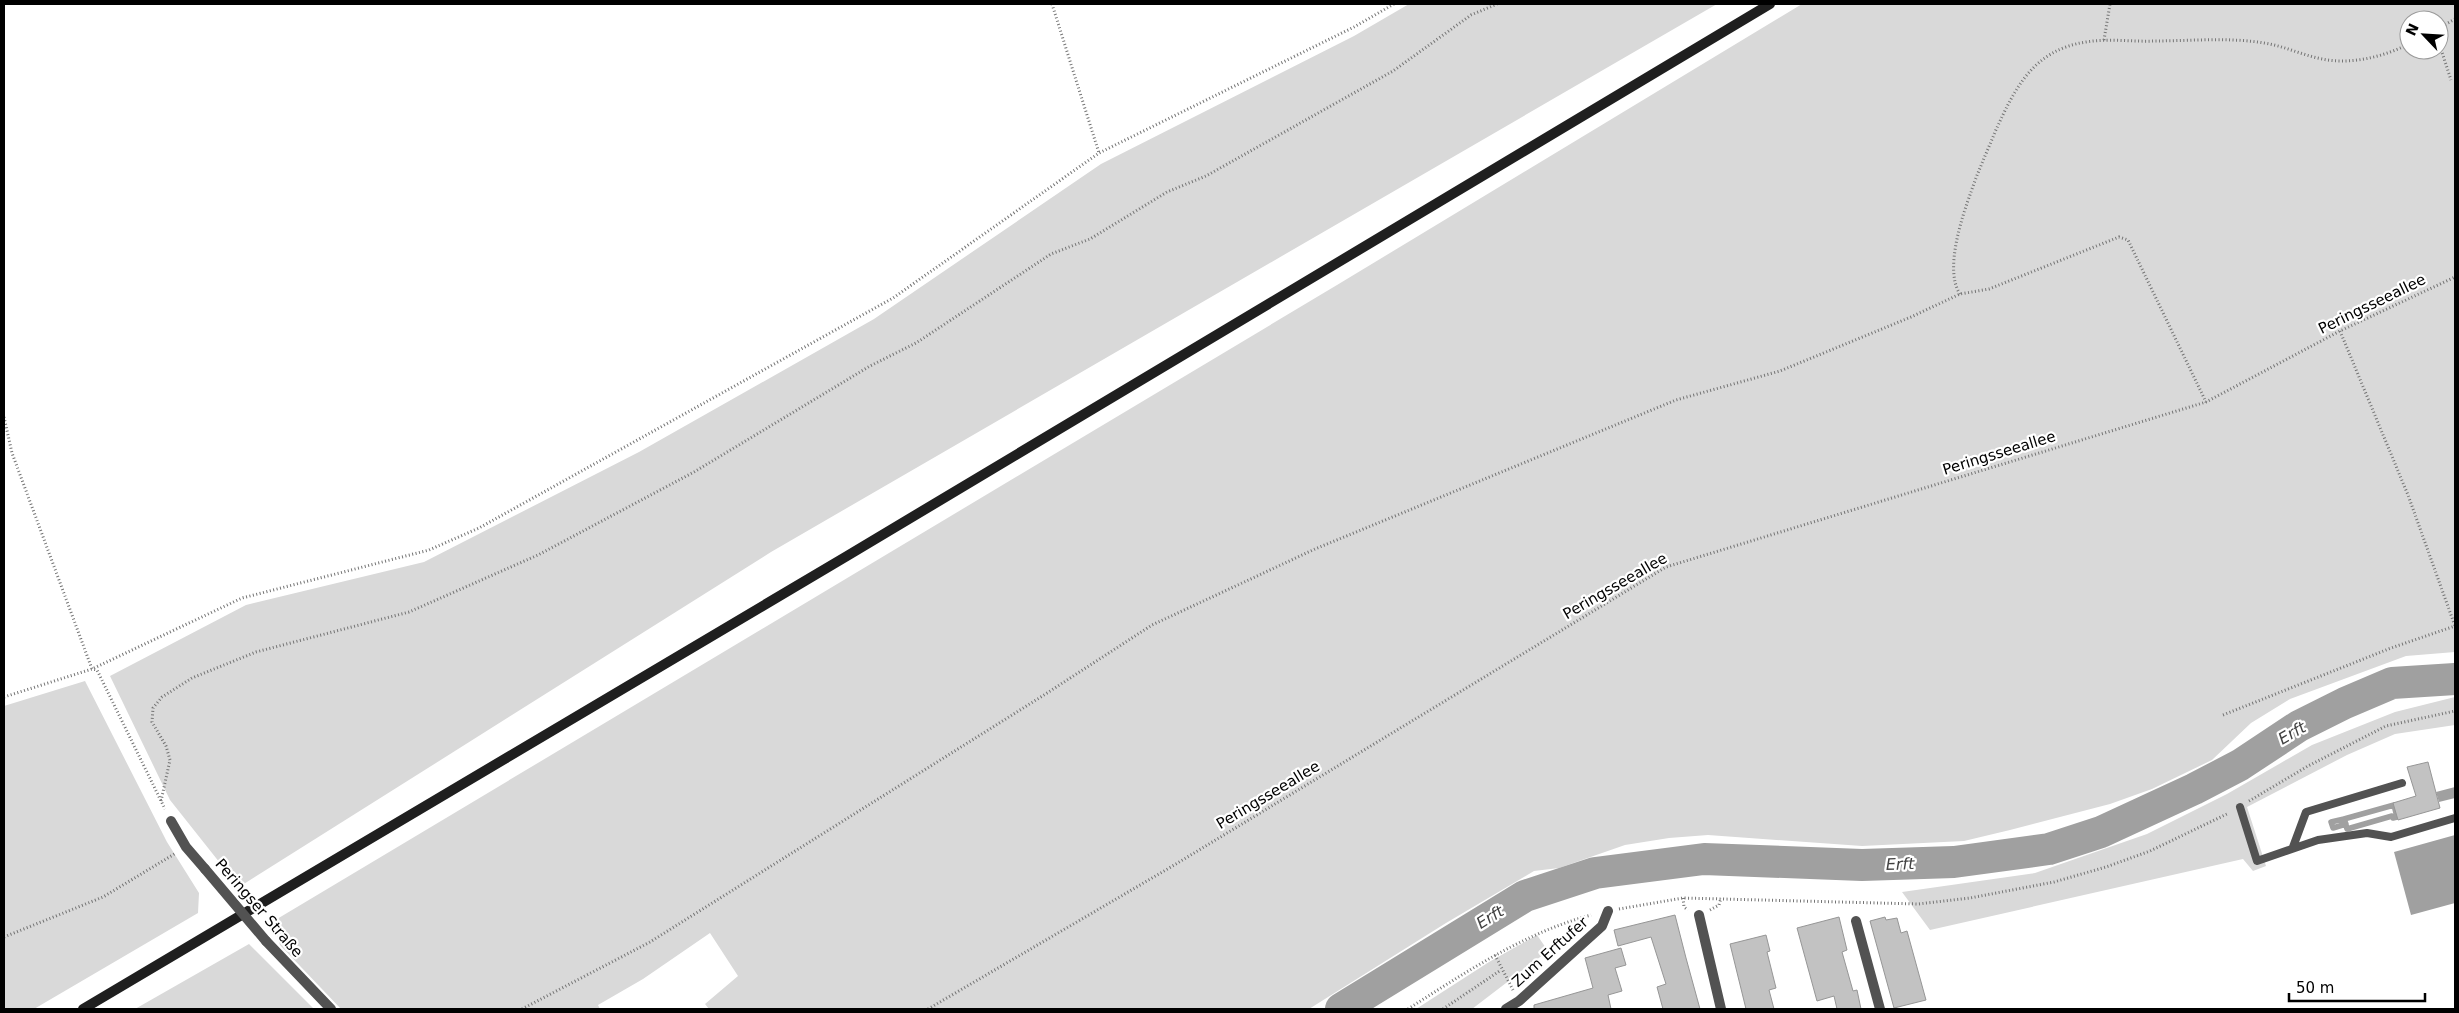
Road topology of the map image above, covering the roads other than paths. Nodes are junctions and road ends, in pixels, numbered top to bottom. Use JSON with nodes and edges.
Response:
{"nodes":[{"id":1,"x":1770,"y":4,"type":"edge"},
{"id":2,"x":2402,"y":783,"type":"dead end"},
{"id":3,"x":2240,"y":807,"type":"road end"},
{"id":4,"x":2455,"y":818,"type":"edge"},
{"id":5,"x":171,"y":821,"type":"road end"},
{"id":6,"x":2294,"y":847,"type":"junction"},
{"id":7,"x":1608,"y":911,"type":"road end"},
{"id":8,"x":1698,"y":915,"type":"dead end"},
{"id":9,"x":1856,"y":921,"type":"dead end"},
{"id":10,"x":82,"y":1009,"type":"edge"},
{"id":11,"x":331,"y":1009,"type":"edge"},
{"id":12,"x":1506,"y":1009,"type":"edge"},
{"id":13,"x":1722,"y":1009,"type":"edge"},
{"id":14,"x":1880,"y":1009,"type":"edge"}],
"edges":[{"from":1,"to":10,"type":"main road"},
{"from":2,"to":6,"type":"lane"},
{"from":3,"to":6,"type":"lane"},
{"from":4,"to":6,"type":"lane"},
{"from":5,"to":11,"type":"street","name":"Peringser Straße","bridge":true},
{"from":7,"to":12,"type":"street","name":"Zum Erftufer"},
{"from":8,"to":13,"type":"street"},
{"from":9,"to":14,"type":"street"}]}
